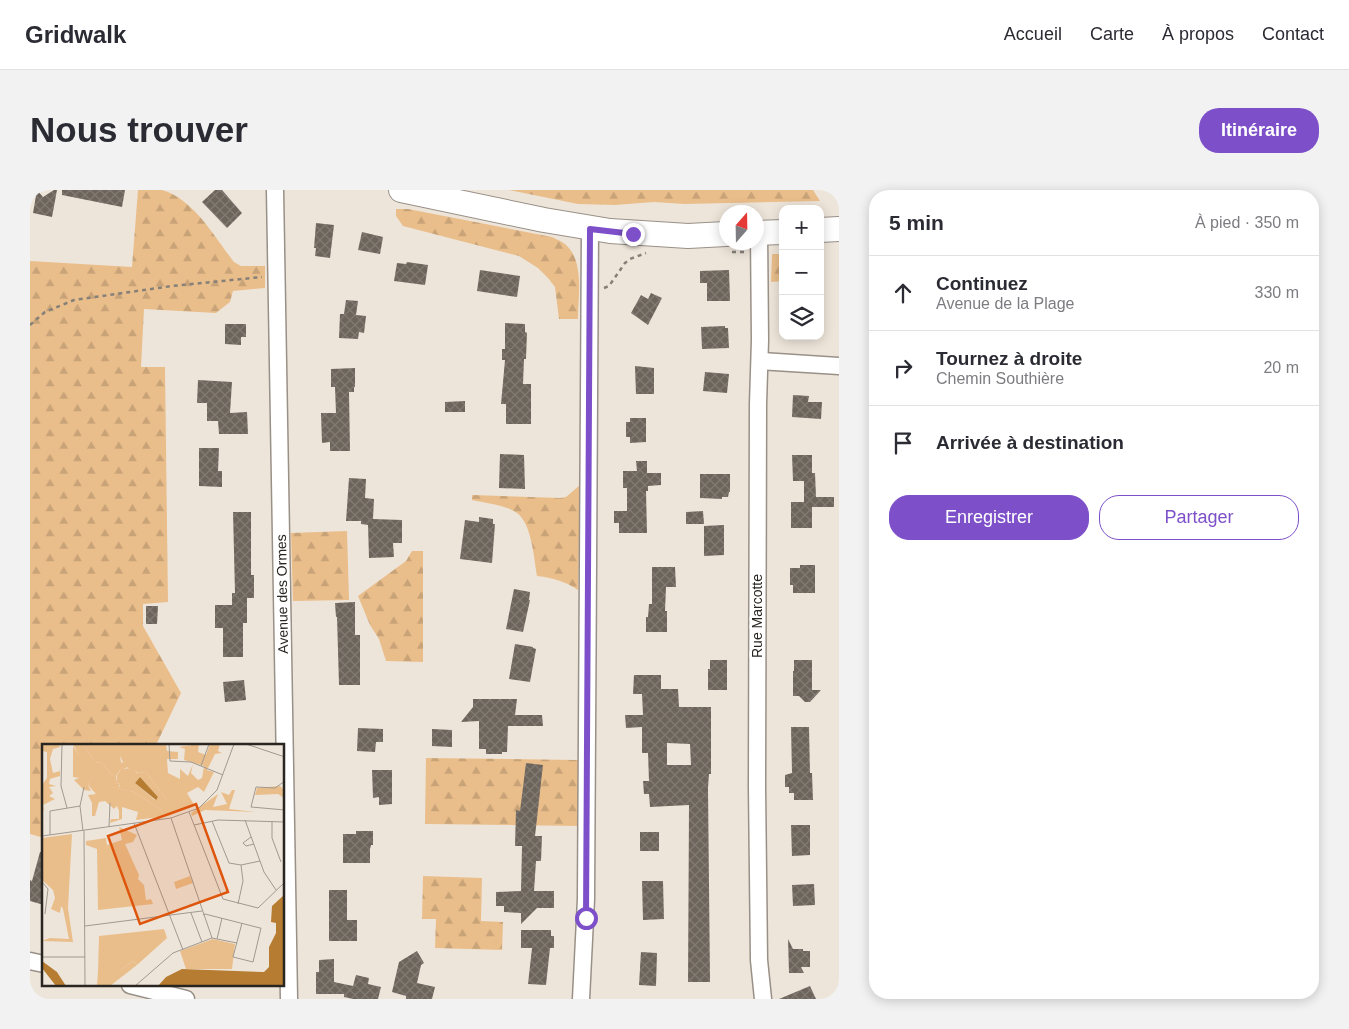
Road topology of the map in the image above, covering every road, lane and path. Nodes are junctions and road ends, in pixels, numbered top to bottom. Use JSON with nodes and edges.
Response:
{"nodes":[{"id":1,"x":275,"y":190,"type":"edge"},
{"id":2,"x":401,"y":190,"type":"edge"},
{"id":3,"x":590,"y":229,"type":"junction"},
{"id":4,"x":839,"y":229,"type":"edge"},
{"id":5,"x":824,"y":230,"type":"edge"},
{"id":6,"x":779,"y":233,"type":"edge"},
{"id":7,"x":764,"y":237,"type":"edge"},
{"id":8,"x":719,"y":242,"type":"edge"},
{"id":9,"x":758,"y":250,"type":"edge"},
{"id":10,"x":650,"y":252,"type":"dead end"},
{"id":11,"x":276,"y":275,"type":"junction"},
{"id":12,"x":589,"y":288,"type":"junction"},
{"id":13,"x":30,"y":325,"type":"edge"},
{"id":14,"x":760,"y":361,"type":"junction"},
{"id":15,"x":839,"y":366,"type":"edge"},
{"id":16,"x":284,"y":744,"type":"edge"},
{"id":17,"x":285,"y":776,"type":"edge"},
{"id":18,"x":134,"y":986,"type":"edge"},
{"id":19,"x":186,"y":999,"type":"edge"},
{"id":20,"x":289,"y":999,"type":"edge"},
{"id":21,"x":581,"y":999,"type":"edge"},
{"id":22,"x":763,"y":999,"type":"edge"}],
"edges":[{"from":1,"to":11,"type":"street","name":"Avenue des Ormes"},
{"from":2,"to":3,"type":"street"},
{"from":3,"to":8,"type":"street"},
{"from":3,"to":12,"type":"street"},
{"from":4,"to":5,"type":"street"},
{"from":6,"to":7,"type":"street"},
{"from":9,"to":14,"type":"street","name":"Rue Marcotte"},
{"from":10,"to":12,"type":"path"},
{"from":11,"to":13,"type":"path"},
{"from":11,"to":16,"type":"street","name":"Avenue des Ormes"},
{"from":12,"to":21,"type":"street"},
{"from":14,"to":15,"type":"street"},
{"from":14,"to":22,"type":"street","name":"Rue Marcotte"},
{"from":17,"to":20,"type":"street","name":"Avenue des Ormes"},
{"from":18,"to":19,"type":"street"}]}
